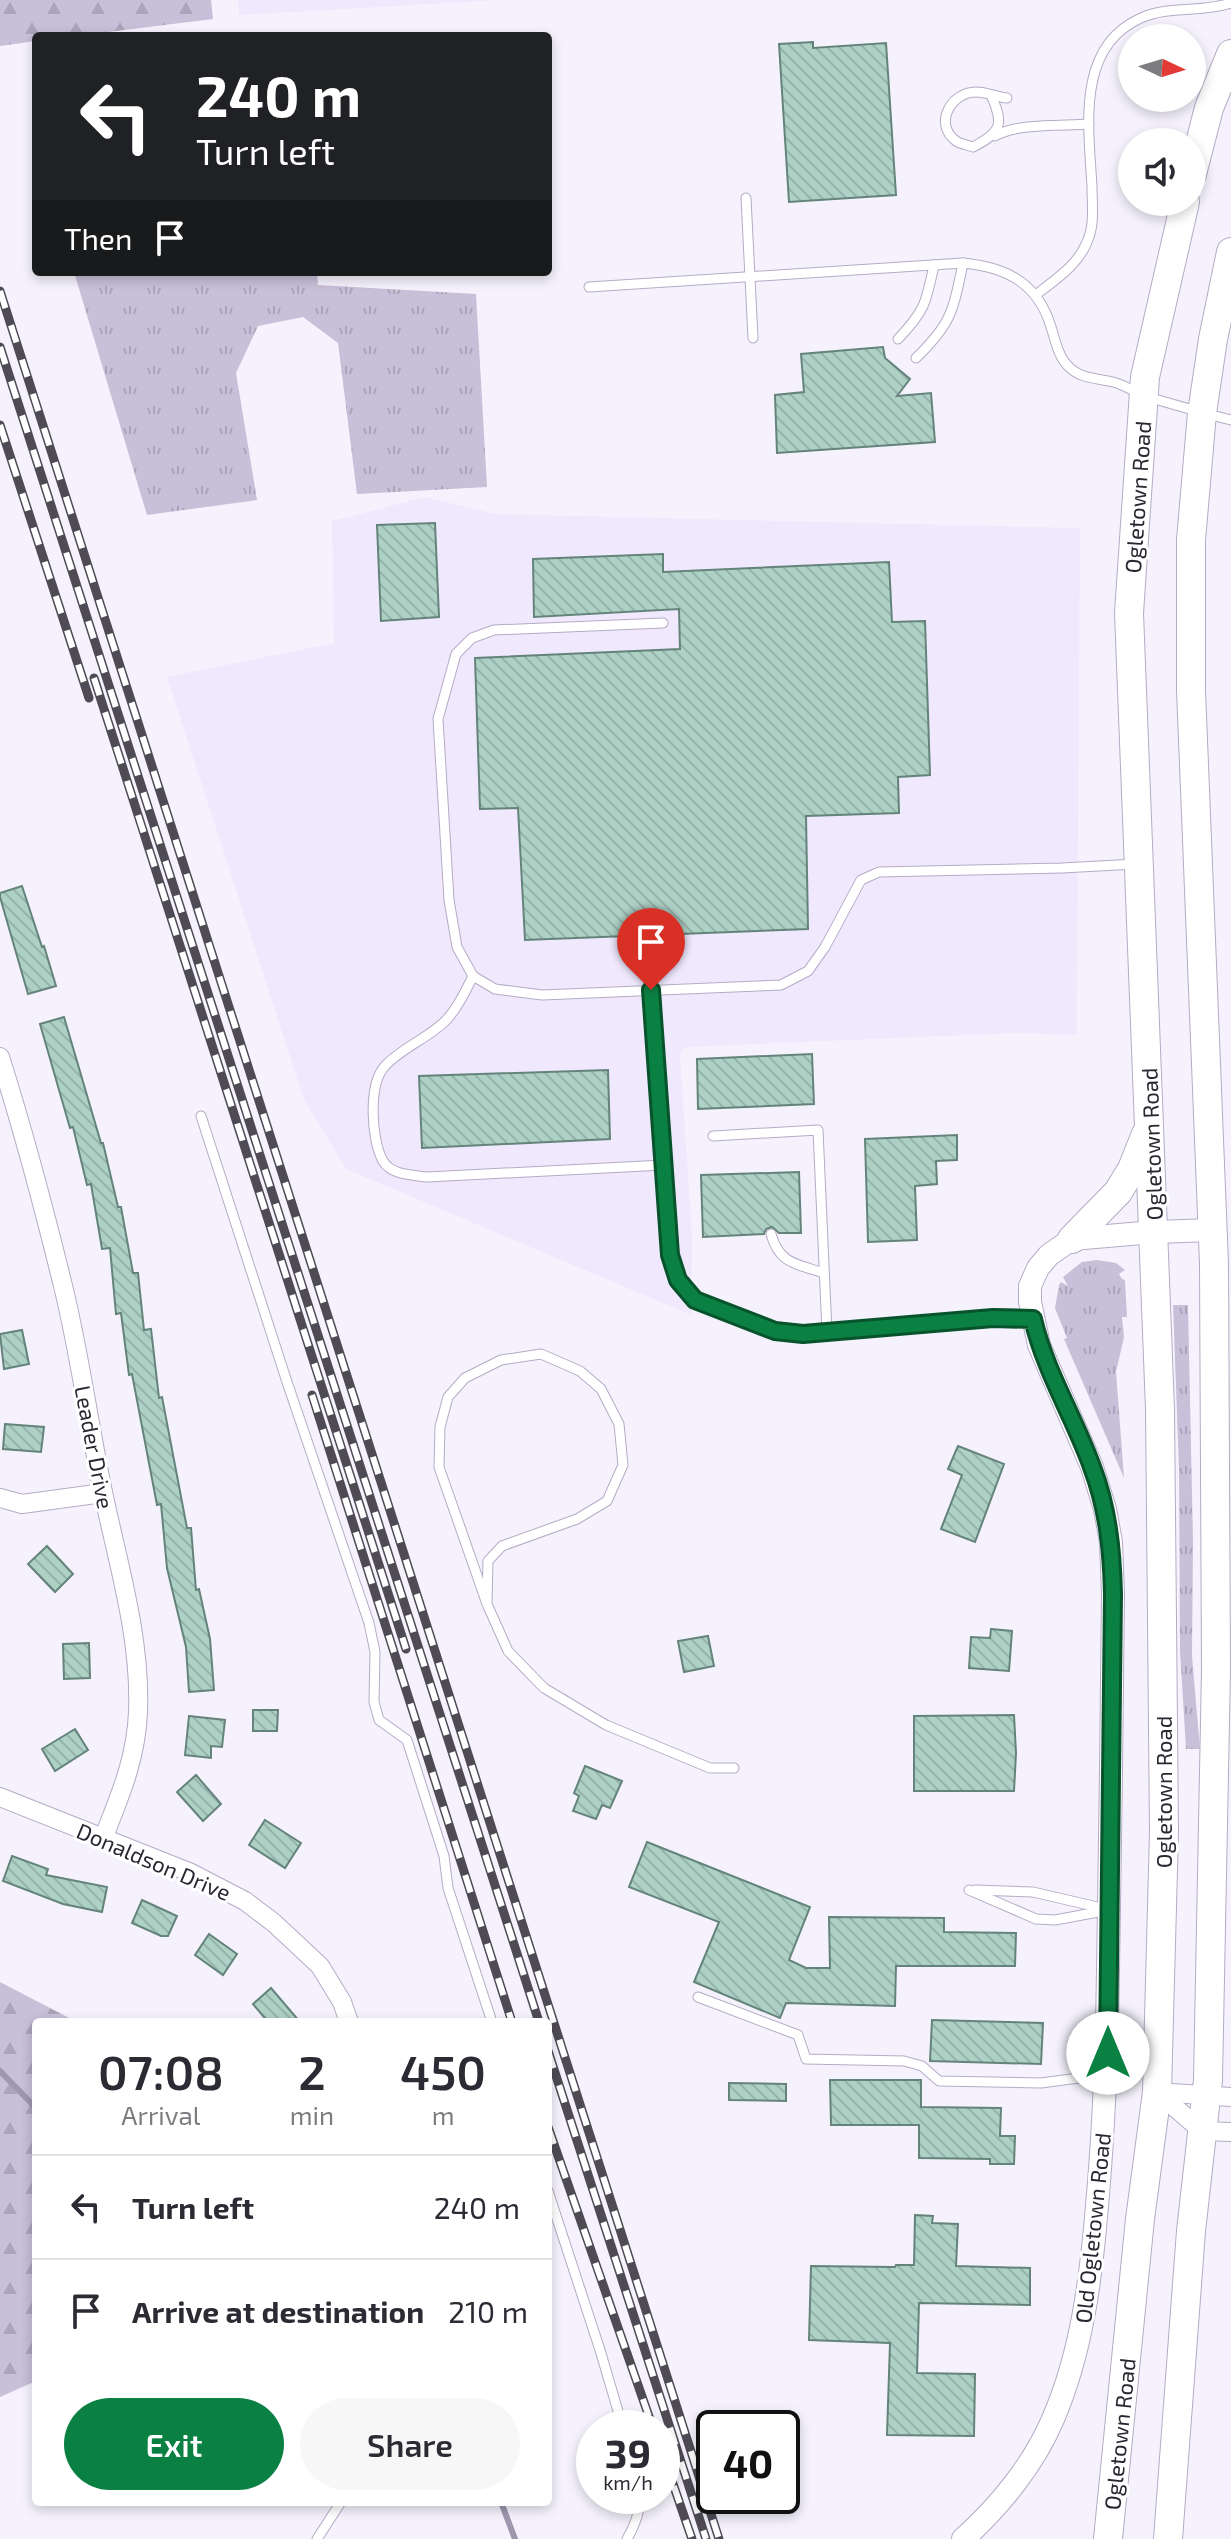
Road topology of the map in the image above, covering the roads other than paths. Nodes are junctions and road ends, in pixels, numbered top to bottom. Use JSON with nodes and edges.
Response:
{"nodes":[{"id":1,"x":1231,"y":3,"type":"edge"},
{"id":2,"x":1231,"y":54,"type":"edge"},
{"id":3,"x":991,"y":95,"type":"junction"},
{"id":4,"x":1007,"y":98,"type":"dead end"},
{"id":5,"x":1089,"y":124,"type":"junction"},
{"id":6,"x":1204,"y":128,"type":"edge"},
{"id":7,"x":992,"y":137,"type":"junction"},
{"id":8,"x":746,"y":198,"type":"dead end"},
{"id":9,"x":1182,"y":216,"type":"edge"},
{"id":10,"x":1231,"y":252,"type":"edge"},
{"id":11,"x":963,"y":263,"type":"junction"},
{"id":12,"x":934,"y":265,"type":"junction"},
{"id":13,"x":750,"y":277,"type":"junction"},
{"id":14,"x":589,"y":287,"type":"dead end"},
{"id":15,"x":1037,"y":294,"type":"junction"},
{"id":16,"x":753,"y":338,"type":"dead end"},
{"id":17,"x":898,"y":339,"type":"dead end"},
{"id":18,"x":916,"y":358,"type":"dead end"},
{"id":19,"x":1144,"y":395,"type":"junction"},
{"id":20,"x":1202,"y":413,"type":"junction"},
{"id":21,"x":1231,"y":420,"type":"edge"},
{"id":22,"x":663,"y":623,"type":"dead end"},
{"id":23,"x":1139,"y":864,"type":"junction"},
{"id":24,"x":473,"y":976,"type":"junction"},
{"id":25,"x":651,"y":990,"type":"junction"},
{"id":26,"x":0,"y":1057,"type":"edge"},
{"id":27,"x":201,"y":1116,"type":"dead end"},
{"id":28,"x":1208,"y":1116,"type":"junction"},
{"id":29,"x":1150,"y":1126,"type":"junction"},
{"id":30,"x":713,"y":1136,"type":"dead end"},
{"id":31,"x":1231,"y":1161,"type":"edge"},
{"id":32,"x":664,"y":1165,"type":"junction"},
{"id":33,"x":1222,"y":1230,"type":"edge"},
{"id":34,"x":1154,"y":1232,"type":"junction"},
{"id":35,"x":771,"y":1234,"type":"dead end"},
{"id":36,"x":1072,"y":1239,"type":"junction"},
{"id":37,"x":824,"y":1273,"type":"junction"},
{"id":38,"x":1231,"y":1316,"type":"edge"},
{"id":39,"x":1033,"y":1319,"type":"junction"},
{"id":40,"x":827,"y":1332,"type":"junction"},
{"id":41,"x":1215,"y":1356,"type":"junction"},
{"id":42,"x":103,"y":1493,"type":"junction"},
{"id":43,"x":0,"y":1498,"type":"edge"},
{"id":44,"x":487,"y":1604,"type":"junction"},
{"id":45,"x":734,"y":1768,"type":"dead end"},
{"id":46,"x":0,"y":1797,"type":"edge"},
{"id":47,"x":103,"y":1839,"type":"junction"},
{"id":48,"x":1109,"y":1910,"type":"junction"},
{"id":49,"x":1210,"y":1964,"type":"junction"},
{"id":50,"x":698,"y":1997,"type":"dead end"},
{"id":51,"x":348,"y":2018,"type":"edge"},
{"id":52,"x":491,"y":2018,"type":"edge"},
{"id":53,"x":1231,"y":2040,"type":"edge"},
{"id":54,"x":1107,"y":2079,"type":"junction"},
{"id":55,"x":1157,"y":2092,"type":"junction"},
{"id":56,"x":1218,"y":2096,"type":"edge"},
{"id":57,"x":1202,"y":2131,"type":"junction"},
{"id":58,"x":1231,"y":2132,"type":"edge"},
{"id":59,"x":552,"y":2203,"type":"edge"},
{"id":60,"x":618,"y":2410,"type":"edge"},
{"id":61,"x":338,"y":2506,"type":"edge"},
{"id":62,"x":637,"y":2514,"type":"edge"},
{"id":63,"x":317,"y":2539,"type":"edge"},
{"id":64,"x":627,"y":2539,"type":"edge"},
{"id":65,"x":963,"y":2539,"type":"edge"},
{"id":66,"x":1108,"y":2539,"type":"edge"},
{"id":67,"x":1168,"y":2539,"type":"edge"}],
"edges":[{"from":1,"to":5,"type":"lane"},
{"from":2,"to":6,"type":"main road"},
{"from":3,"to":4,"type":"lane"},
{"from":3,"to":7,"type":"lane"},
{"from":3,"to":7,"type":"lane"},
{"from":5,"to":7,"type":"lane"},
{"from":5,"to":15,"type":"lane"},
{"from":8,"to":13,"type":"lane"},
{"from":9,"to":19,"type":"main road","name":"Ogletown Road"},
{"from":10,"to":20,"type":"main road"},
{"from":11,"to":12,"type":"lane"},
{"from":11,"to":15,"type":"lane"},
{"from":11,"to":18,"type":"lane"},
{"from":12,"to":13,"type":"lane"},
{"from":12,"to":17,"type":"lane"},
{"from":13,"to":14,"type":"lane"},
{"from":13,"to":16,"type":"lane"},
{"from":15,"to":19,"type":"lane"},
{"from":19,"to":20,"type":"lane"},
{"from":19,"to":23,"type":"main road","name":"Ogletown Road"},
{"from":20,"to":21,"type":"lane"},
{"from":20,"to":28,"type":"main road"},
{"from":22,"to":24,"type":"lane"},
{"from":23,"to":25,"type":"lane"},
{"from":23,"to":29,"type":"main road","name":"Ogletown Road"},
{"from":24,"to":25,"type":"lane"},
{"from":24,"to":32,"type":"lane"},
{"from":25,"to":32,"type":"lane"},
{"from":26,"to":42,"type":"street","name":"Leader Drive"},
{"from":27,"to":52,"type":"lane"},
{"from":28,"to":31,"type":"main road"},
{"from":28,"to":33,"type":"main road"},
{"from":29,"to":34,"type":"main road","name":"Ogletown Road"},
{"from":29,"to":36,"type":"main road"},
{"from":30,"to":37,"type":"lane"},
{"from":32,"to":40,"type":"lane"},
{"from":33,"to":34,"type":"street"},
{"from":33,"to":41,"type":"main road"},
{"from":34,"to":36,"type":"street"},
{"from":34,"to":55,"type":"main road","name":"Ogletown Road"},
{"from":35,"to":37,"type":"lane"},
{"from":36,"to":39,"type":"street","name":"Old Ogletown Road"},
{"from":37,"to":40,"type":"lane"},
{"from":38,"to":41,"type":"main road"},
{"from":39,"to":40,"type":"lane"},
{"from":39,"to":48,"type":"street","name":"Old Ogletown Road"},
{"from":41,"to":49,"type":"main road"},
{"from":42,"to":43,"type":"street"},
{"from":42,"to":47,"type":"street","name":"Leader Drive"},
{"from":44,"to":44,"type":"lane"},
{"from":44,"to":45,"type":"lane"},
{"from":46,"to":47,"type":"street","name":"Donaldson Drive"},
{"from":47,"to":51,"type":"street","name":"Donaldson Drive"},
{"from":48,"to":48,"type":"lane"},
{"from":48,"to":54,"type":"street","name":"Old Ogletown Road"},
{"from":49,"to":53,"type":"main road"},
{"from":49,"to":56,"type":"main road"},
{"from":50,"to":54,"type":"lane"},
{"from":54,"to":65,"type":"street","name":"Old Ogletown Road"},
{"from":55,"to":56,"type":"street"},
{"from":55,"to":57,"type":"street"},
{"from":55,"to":66,"type":"main road","name":"Ogletown Road"},
{"from":56,"to":57,"type":"main road"},
{"from":57,"to":58,"type":"street"},
{"from":57,"to":67,"type":"main road"},
{"from":59,"to":60,"type":"lane"},
{"from":61,"to":63,"type":"lane"},
{"from":62,"to":64,"type":"lane"}]}
